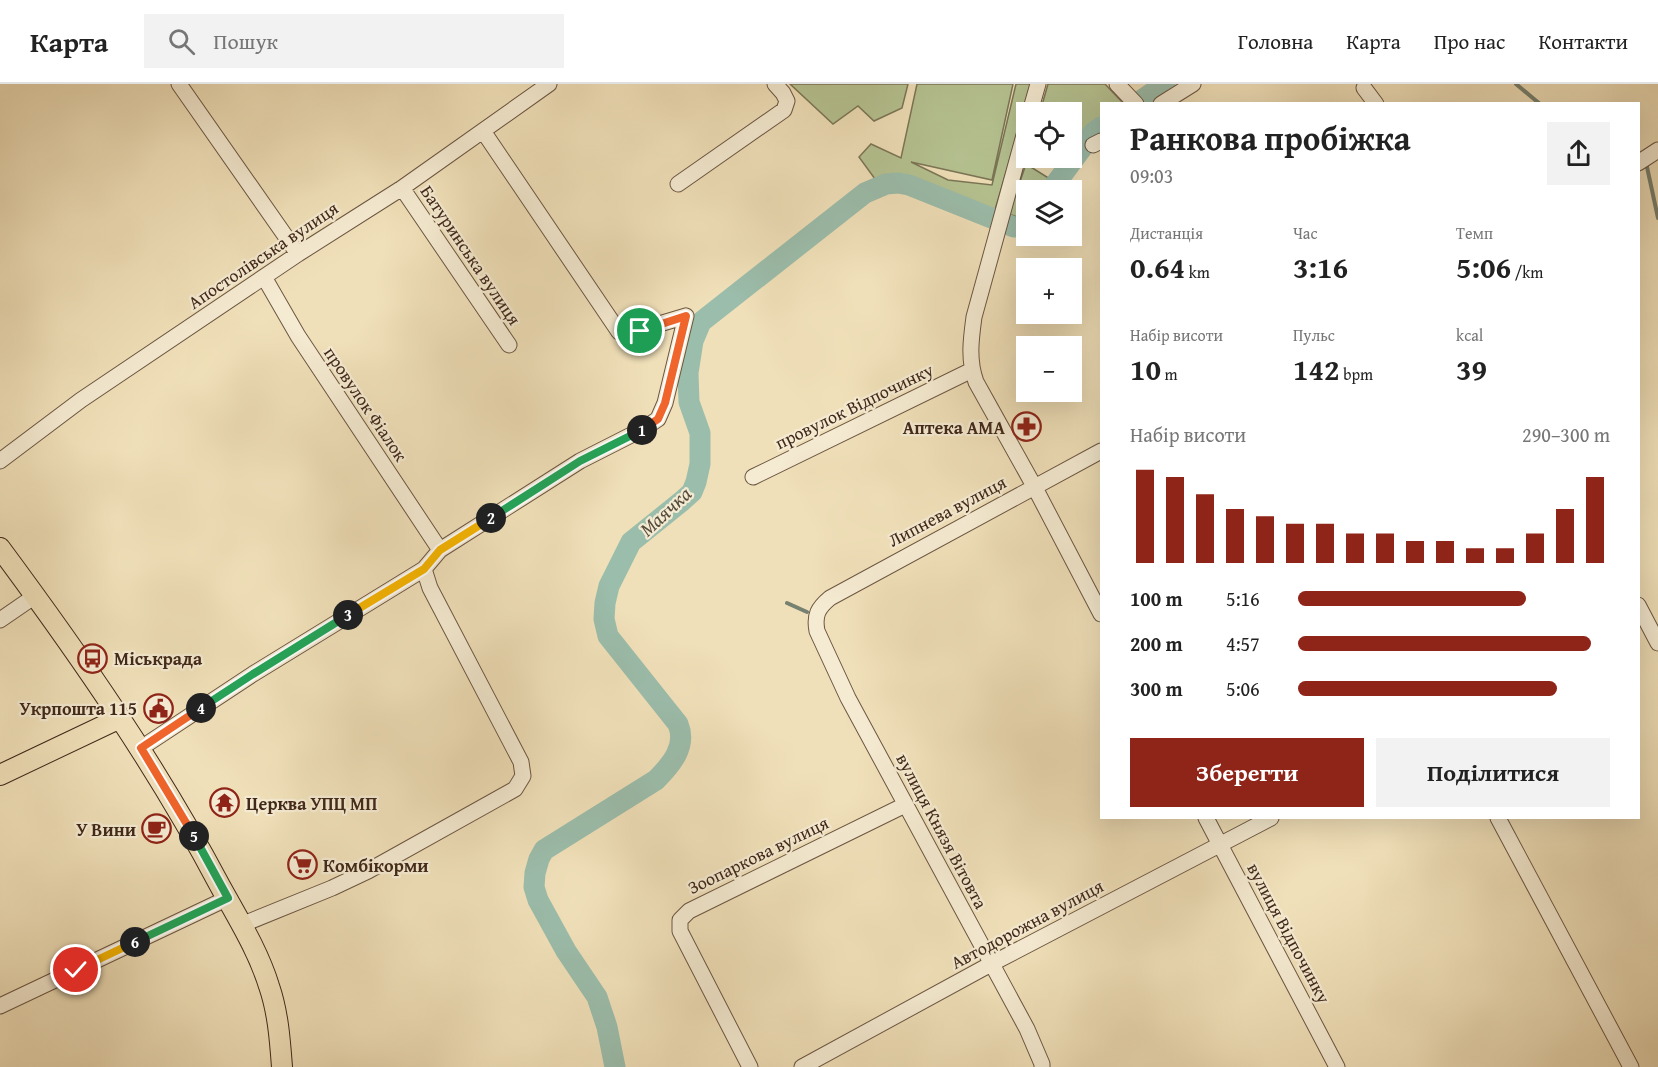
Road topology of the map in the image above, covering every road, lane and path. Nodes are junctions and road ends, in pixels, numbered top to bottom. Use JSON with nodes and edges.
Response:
{"nodes":[{"id":1,"x":178,"y":84,"type":"edge"},
{"id":2,"x":549,"y":84,"type":"edge"},
{"id":3,"x":775,"y":84,"type":"edge"},
{"id":4,"x":1038,"y":84,"type":"edge"},
{"id":5,"x":1117,"y":84,"type":"edge"},
{"id":6,"x":1193,"y":84,"type":"edge"},
{"id":7,"x":1364,"y":88,"type":"dead end"},
{"id":8,"x":1132,"y":99,"type":"edge"},
{"id":9,"x":1033,"y":102,"type":"edge"},
{"id":10,"x":1164,"y":102,"type":"edge"},
{"id":11,"x":1374,"y":102,"type":"edge"},
{"id":12,"x":483,"y":131,"type":"junction"},
{"id":13,"x":1658,"y":150,"type":"edge"},
{"id":14,"x":1640,"y":161,"type":"edge"},
{"id":15,"x":1016,"y":164,"type":"edge"},
{"id":16,"x":678,"y":184,"type":"dead end"},
{"id":17,"x":402,"y":188,"type":"junction"},
{"id":18,"x":298,"y":254,"type":"junction"},
{"id":19,"x":264,"y":276,"type":"junction"},
{"id":20,"x":509,"y":345,"type":"dead end"},
{"id":21,"x":972,"y":370,"type":"junction"},
{"id":22,"x":1100,"y":451,"type":"edge"},
{"id":23,"x":0,"y":461,"type":"edge"},
{"id":24,"x":753,"y":477,"type":"dead end"},
{"id":25,"x":1034,"y":486,"type":"junction"},
{"id":26,"x":0,"y":548,"type":"edge"},
{"id":27,"x":440,"y":550,"type":"junction"},
{"id":28,"x":424,"y":569,"type":"junction"},
{"id":29,"x":35,"y":596,"type":"junction"},
{"id":30,"x":1640,"y":609,"type":"edge"},
{"id":31,"x":817,"y":611,"type":"joint"},
{"id":32,"x":1100,"y":612,"type":"edge"},
{"id":33,"x":0,"y":620,"type":"edge"},
{"id":34,"x":1648,"y":625,"type":"edge"},
{"id":35,"x":1658,"y":643,"type":"edge"},
{"id":36,"x":120,"y":718,"type":"junction"},
{"id":37,"x":141,"y":748,"type":"junction"},
{"id":38,"x":0,"y":775,"type":"edge"},
{"id":39,"x":905,"y":805,"type":"junction"},
{"id":40,"x":1207,"y":819,"type":"edge"},
{"id":41,"x":1269,"y":819,"type":"edge"},
{"id":42,"x":1499,"y":819,"type":"edge"},
{"id":43,"x":1220,"y":844,"type":"junction"},
{"id":44,"x":228,"y":898,"type":"junction"},
{"id":45,"x":241,"y":925,"type":"junction"},
{"id":46,"x":991,"y":964,"type":"junction"},
{"id":47,"x":0,"y":1006,"type":"edge"},
{"id":48,"x":282,"y":1067,"type":"edge"},
{"id":49,"x":750,"y":1067,"type":"edge"},
{"id":50,"x":802,"y":1067,"type":"edge"},
{"id":51,"x":1042,"y":1067,"type":"edge"},
{"id":52,"x":1337,"y":1067,"type":"edge"},
{"id":53,"x":1631,"y":1067,"type":"edge"}],
"edges":[{"from":1,"to":18,"type":"street"},
{"from":2,"to":12,"type":"street","name":"Апостолівська вулиця"},
{"from":3,"to":16,"type":"street"},
{"from":4,"to":9,"type":"street"},
{"from":5,"to":8,"type":"street"},
{"from":6,"to":10,"type":"street"},
{"from":7,"to":11,"type":"street"},
{"from":12,"to":17,"type":"street","name":"Апостолівська вулиця"},
{"from":12,"to":27,"type":"street"},
{"from":13,"to":14,"type":"street"},
{"from":15,"to":21,"type":"street"},
{"from":17,"to":18,"type":"street","name":"Апостолівська вулиця"},
{"from":17,"to":20,"type":"street","name":"Батуринська вулиця"},
{"from":18,"to":19,"type":"street","name":"Апостолівська вулиця"},
{"from":19,"to":23,"type":"street","name":"Апостолівська вулиця"},
{"from":19,"to":27,"type":"street","name":"провулок Фіалок"},
{"from":21,"to":24,"type":"street","name":"провулок Відпочинку"},
{"from":21,"to":25,"type":"street"},
{"from":22,"to":25,"type":"street","name":"Липнева вулиця"},
{"from":25,"to":31,"type":"street","name":"Липнева вулиця"},
{"from":25,"to":32,"type":"street"},
{"from":26,"to":29,"type":"main road"},
{"from":27,"to":28,"type":"street"},
{"from":28,"to":37,"type":"street"},
{"from":28,"to":45,"type":"street"},
{"from":29,"to":33,"type":"street"},
{"from":29,"to":36,"type":"main road"},
{"from":30,"to":34,"type":"street"},
{"from":31,"to":39,"type":"street","name":"вулиця Князя Вітовта"},
{"from":34,"to":35,"type":"street"},
{"from":36,"to":37,"type":"main road"},
{"from":36,"to":38,"type":"main road"},
{"from":37,"to":44,"type":"main road"},
{"from":39,"to":46,"type":"street","name":"вулиця Князя Вітовта"},
{"from":39,"to":49,"type":"street","name":"Зоопаркова вулиця"},
{"from":40,"to":43,"type":"street","name":"вулиця Відпочинку"},
{"from":41,"to":43,"type":"street","name":"Автодорожна вулиця"},
{"from":42,"to":53,"type":"street"},
{"from":43,"to":46,"type":"street","name":"Автодорожна вулиця"},
{"from":43,"to":52,"type":"street","name":"вулиця Відпочинку"},
{"from":44,"to":45,"type":"main road"},
{"from":44,"to":47,"type":"street"},
{"from":45,"to":48,"type":"main road"},
{"from":46,"to":50,"type":"street","name":"Автодорожна вулиця"},
{"from":46,"to":51,"type":"street","name":"вулиця Князя Вітовта"}]}
